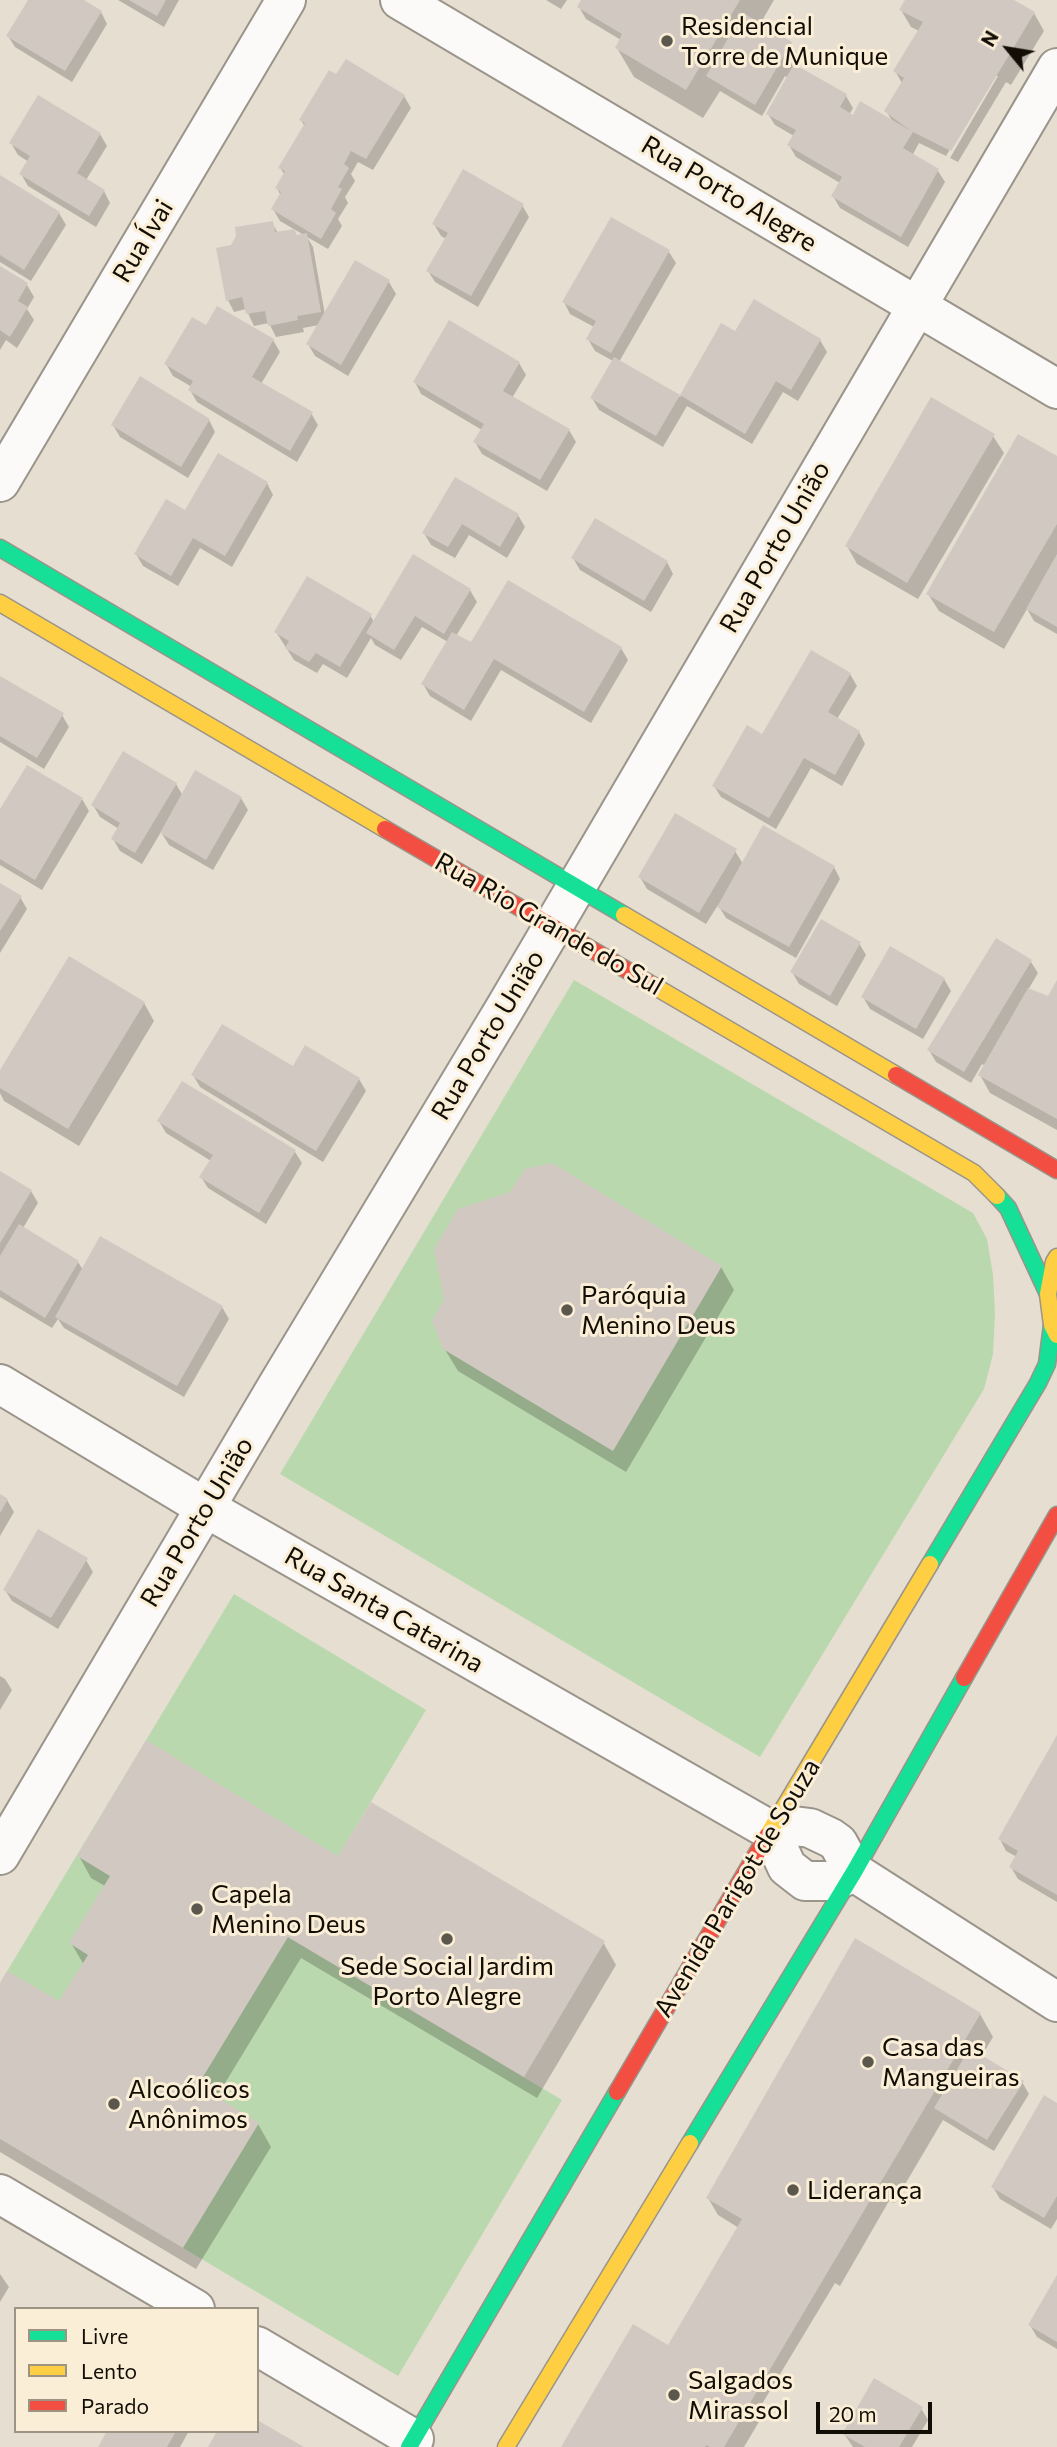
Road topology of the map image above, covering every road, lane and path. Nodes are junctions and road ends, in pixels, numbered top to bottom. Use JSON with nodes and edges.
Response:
{"nodes":[{"id":1,"x":286,"y":0,"type":"edge"},
{"id":2,"x":400,"y":0,"type":"edge"},
{"id":3,"x":1057,"y":68,"type":"edge"},
{"id":4,"x":917,"y":306,"type":"junction"},
{"id":5,"x":1057,"y":388,"type":"edge"},
{"id":6,"x":0,"y":482,"type":"edge"},
{"id":7,"x":0,"y":548,"type":"edge"},
{"id":8,"x":0,"y":603,"type":"edge"},
{"id":9,"x":575,"y":888,"type":"junction"},
{"id":10,"x":552,"y":926,"type":"junction"},
{"id":11,"x":1057,"y":1170,"type":"edge"},
{"id":12,"x":1057,"y":1257,"type":"edge"},
{"id":13,"x":1048,"y":1294,"type":"junction"},
{"id":14,"x":1055,"y":1330,"type":"edge"},
{"id":15,"x":0,"y":1384,"type":"edge"},
{"id":16,"x":206,"y":1508,"type":"junction"},
{"id":17,"x":1057,"y":1516,"type":"edge"},
{"id":18,"x":771,"y":1830,"type":"junction"},
{"id":19,"x":0,"y":1855,"type":"edge"},
{"id":20,"x":854,"y":1872,"type":"junction"},
{"id":21,"x":1057,"y":2002,"type":"edge"},
{"id":22,"x":0,"y":2194,"type":"edge"},
{"id":23,"x":192,"y":2307,"type":"edge"},
{"id":24,"x":259,"y":2347,"type":"edge"},
{"id":25,"x":412,"y":2443,"type":"edge"},
{"id":26,"x":506,"y":2447,"type":"edge"}],
"edges":[{"from":1,"to":6,"type":"street","name":"Rua Ívai"},
{"from":2,"to":4,"type":"street","name":"Rua Porto Alegre"},
{"from":3,"to":4,"type":"street","name":"Rua Porto União"},
{"from":4,"to":5,"type":"street","name":"Rua Porto Alegre"},
{"from":4,"to":9,"type":"street","name":"Rua Porto União"},
{"from":7,"to":9,"type":"street","name":"Rua Rio Grande do Sul"},
{"from":8,"to":10,"type":"street","name":"Rua Rio Grande do Sul"},
{"from":9,"to":10,"type":"street","name":"Rua Porto União"},
{"from":9,"to":11,"type":"street","name":"Rua Rio Grande do Sul"},
{"from":10,"to":13,"type":"street","name":"Rua Rio Grande do Sul"},
{"from":10,"to":16,"type":"street","name":"Rua Porto União"},
{"from":12,"to":13,"type":"street"},
{"from":13,"to":14,"type":"street","name":"Avenida Parigot de Souza"},
{"from":14,"to":18,"type":"street","name":"Avenida Parigot de Souza"},
{"from":15,"to":16,"type":"street","name":"Rua Santa Catarina"},
{"from":16,"to":18,"type":"street","name":"Rua Santa Catarina"},
{"from":16,"to":19,"type":"street","name":"Rua Porto União"},
{"from":17,"to":20,"type":"street"},
{"from":18,"to":20,"type":"street"},
{"from":18,"to":25,"type":"street","name":"Avenida Parigot de Souza"},
{"from":20,"to":21,"type":"street"},
{"from":20,"to":26,"type":"street"},
{"from":22,"to":23,"type":"street"},
{"from":24,"to":25,"type":"street"}]}
